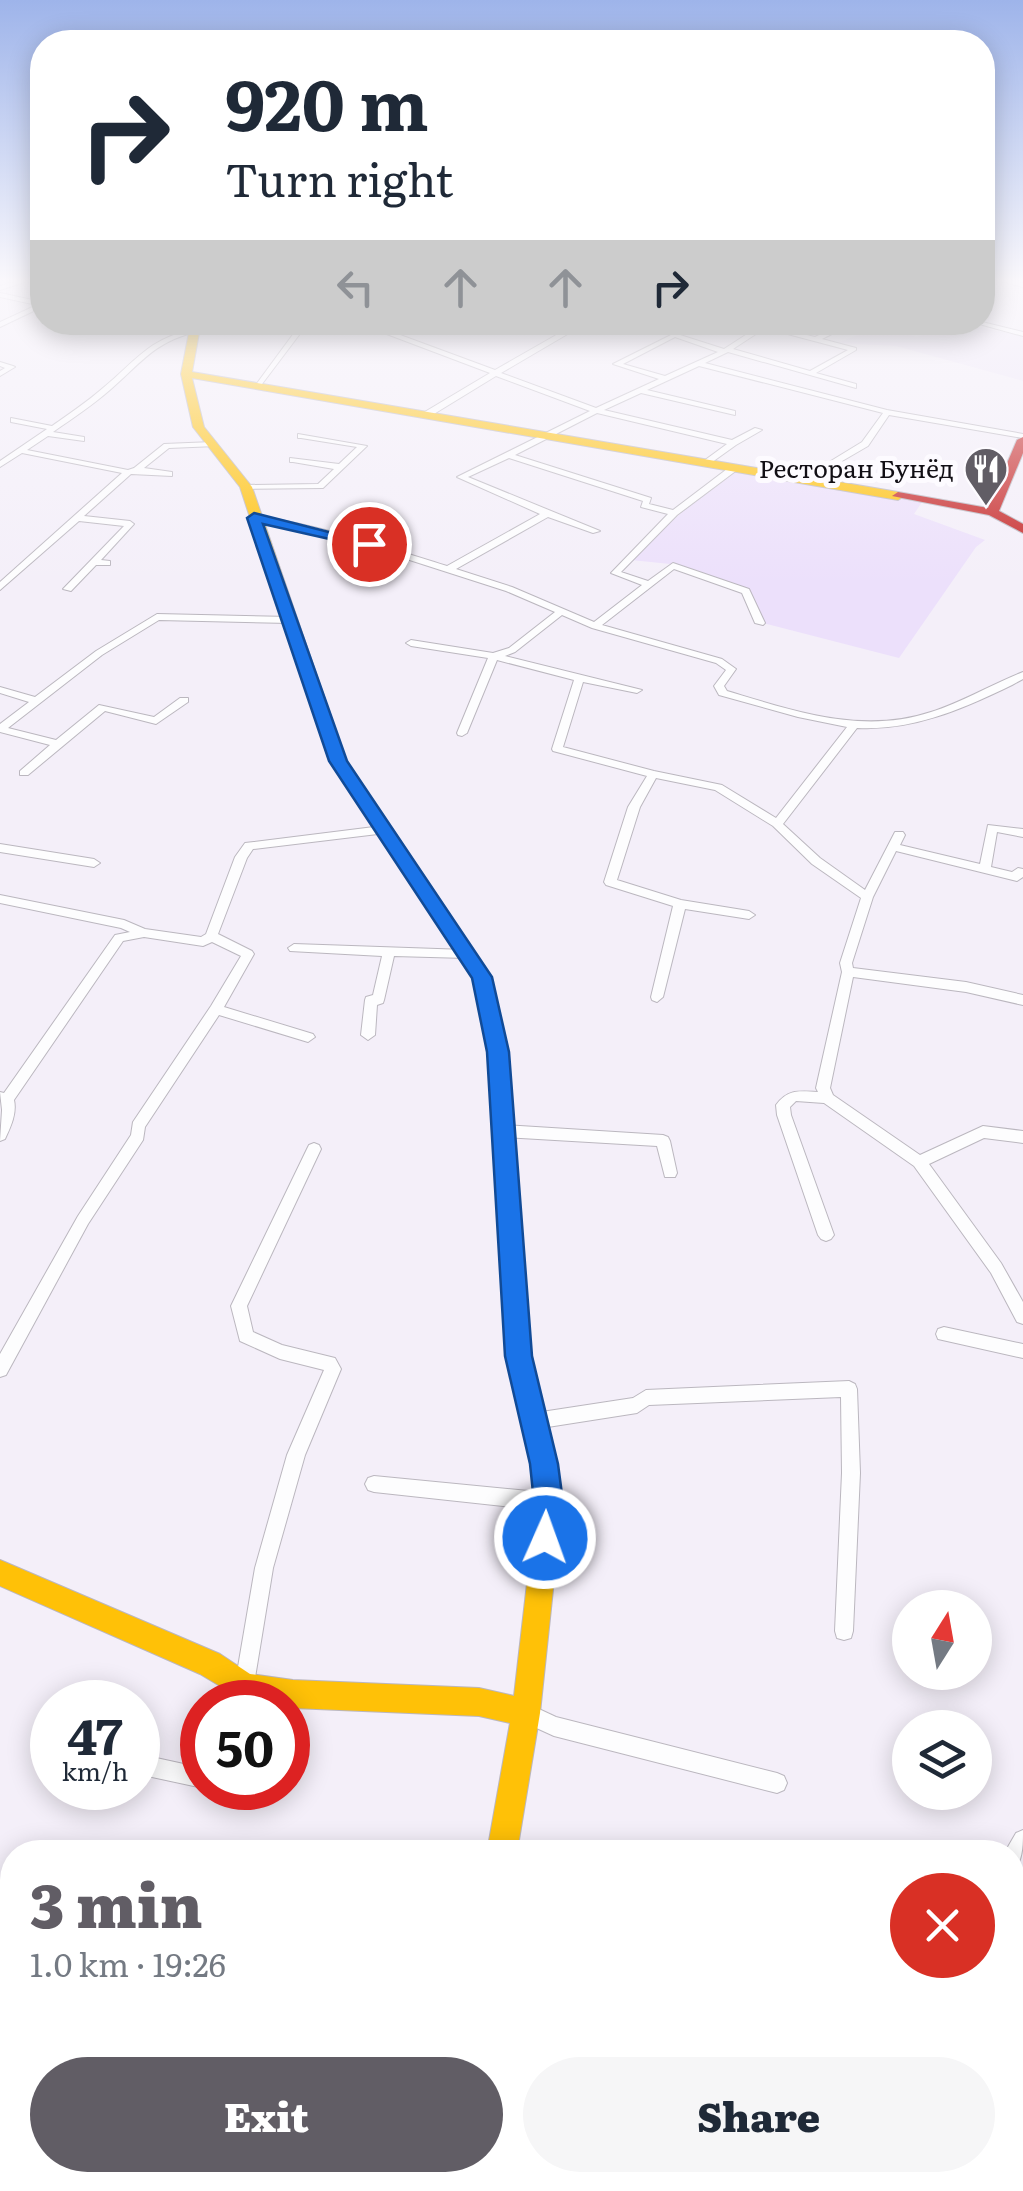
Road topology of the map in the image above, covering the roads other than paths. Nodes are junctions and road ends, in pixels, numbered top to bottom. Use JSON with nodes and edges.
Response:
{"nodes":[{"id":1,"x":116,"y":380,"type":"edge"},
{"id":2,"x":187,"y":380,"type":"edge"},
{"id":3,"x":224,"y":380,"type":"edge"},
{"id":4,"x":263,"y":380,"type":"edge"},
{"id":5,"x":480,"y":380,"type":"edge"},
{"id":6,"x":512,"y":380,"type":"edge"},
{"id":7,"x":660,"y":380,"type":"edge"},
{"id":8,"x":763,"y":380,"type":"edge"},
{"id":9,"x":832,"y":380,"type":"edge"},
{"id":10,"x":259,"y":386,"type":"junction"},
{"id":11,"x":853,"y":386,"type":"dead end"},
{"id":12,"x":640,"y":390,"type":"junction"},
{"id":13,"x":598,"y":411,"type":"junction"},
{"id":14,"x":887,"y":412,"type":"junction"},
{"id":15,"x":732,"y":413,"type":"dead end"},
{"id":16,"x":426,"y":415,"type":"junction"},
{"id":17,"x":14,"y":420,"type":"dead end"},
{"id":18,"x":49,"y":430,"type":"junction"},
{"id":19,"x":758,"y":430,"type":"dead end"},
{"id":20,"x":301,"y":436,"type":"dead end"},
{"id":21,"x":546,"y":436,"type":"junction"},
{"id":22,"x":1023,"y":438,"type":"edge"},
{"id":23,"x":81,"y":439,"type":"dead end"},
{"id":24,"x":213,"y":444,"type":"junction"},
{"id":25,"x":733,"y":444,"type":"junction"},
{"id":26,"x":24,"y":450,"type":"junction"},
{"id":27,"x":508,"y":456,"type":"junction"},
{"id":28,"x":293,"y":460,"type":"dead end"},
{"id":29,"x":2,"y":462,"type":"edge"},
{"id":30,"x":704,"y":463,"type":"junction"},
{"id":31,"x":340,"y":467,"type":"junction"},
{"id":32,"x":734,"y":468,"type":"junction"},
{"id":33,"x":132,"y":471,"type":"junction"},
{"id":34,"x":169,"y":474,"type":"dead end"},
{"id":35,"x":806,"y":480,"type":"junction"},
{"id":36,"x":246,"y":487,"type":"junction"},
{"id":37,"x":992,"y":512,"type":"junction"},
{"id":38,"x":674,"y":513,"type":"junction"},
{"id":39,"x":547,"y":514,"type":"junction"},
{"id":40,"x":76,"y":518,"type":"junction"},
{"id":41,"x":254,"y":518,"type":"junction"},
{"id":42,"x":1023,"y":529,"type":"edge"},
{"id":43,"x":596,"y":531,"type":"dead end"},
{"id":44,"x":94,"y":562,"type":"junction"},
{"id":45,"x":107,"y":564,"type":"dead end"},
{"id":46,"x":450,"y":569,"type":"junction"},
{"id":47,"x":648,"y":584,"type":"junction"},
{"id":48,"x":0,"y":587,"type":"edge"},
{"id":49,"x":68,"y":590,"type":"dead end"},
{"id":50,"x":561,"y":612,"type":"junction"},
{"id":51,"x":290,"y":620,"type":"junction"},
{"id":52,"x":760,"y":623,"type":"dead end"},
{"id":53,"x":595,"y":626,"type":"junction"},
{"id":54,"x":411,"y":643,"type":"dead end"},
{"id":55,"x":493,"y":656,"type":"junction"},
{"id":56,"x":1023,"y":675,"type":"edge"},
{"id":57,"x":579,"y":678,"type":"junction"},
{"id":58,"x":0,"y":690,"type":"edge"},
{"id":59,"x":637,"y":690,"type":"dead end"},
{"id":60,"x":184,"y":700,"type":"dead end"},
{"id":61,"x":37,"y":701,"type":"junction"},
{"id":62,"x":855,"y":724,"type":"junction"},
{"id":63,"x":0,"y":729,"type":"edge"},
{"id":64,"x":462,"y":733,"type":"dead end"},
{"id":65,"x":58,"y":744,"type":"junction"},
{"id":66,"x":24,"y":772,"type":"dead end"},
{"id":67,"x":653,"y":774,"type":"junction"},
{"id":68,"x":777,"y":824,"type":"junction"},
{"id":69,"x":382,"y":830,"type":"junction"},
{"id":70,"x":1023,"y":832,"type":"edge"},
{"id":71,"x":900,"y":834,"type":"dead end"},
{"id":72,"x":0,"y":848,"type":"edge"},
{"id":73,"x":893,"y":848,"type":"junction"},
{"id":74,"x":94,"y":863,"type":"dead end"},
{"id":75,"x":985,"y":870,"type":"junction"},
{"id":76,"x":1023,"y":874,"type":"edge"},
{"id":77,"x":867,"y":897,"type":"junction"},
{"id":78,"x":0,"y":899,"type":"edge"},
{"id":79,"x":680,"y":904,"type":"junction"},
{"id":80,"x":750,"y":915,"type":"dead end"},
{"id":81,"x":144,"y":933,"type":"junction"},
{"id":82,"x":212,"y":936,"type":"junction"},
{"id":83,"x":294,"y":948,"type":"dead end"},
{"id":84,"x":389,"y":952,"type":"junction"},
{"id":85,"x":466,"y":954,"type":"junction"},
{"id":86,"x":848,"y":972,"type":"junction"},
{"id":87,"x":657,"y":997,"type":"dead end"},
{"id":88,"x":1023,"y":1000,"type":"edge"},
{"id":89,"x":216,"y":1009,"type":"junction"},
{"id":90,"x":368,"y":1035,"type":"dead end"},
{"id":91,"x":308,"y":1037,"type":"dead end"},
{"id":92,"x":4,"y":1098,"type":"edge"},
{"id":93,"x":826,"y":1098,"type":"junction"},
{"id":94,"x":503,"y":1131,"type":"junction"},
{"id":95,"x":0,"y":1134,"type":"edge"},
{"id":96,"x":1023,"y":1137,"type":"edge"},
{"id":97,"x":314,"y":1149,"type":"dead end"},
{"id":98,"x":919,"y":1162,"type":"junction"},
{"id":99,"x":670,"y":1173,"type":"dead end"},
{"id":100,"x":826,"y":1235,"type":"dead end"},
{"id":101,"x":1023,"y":1317,"type":"edge"},
{"id":102,"x":944,"y":1334,"type":"dead end"},
{"id":103,"x":1023,"y":1351,"type":"edge"},
{"id":104,"x":0,"y":1370,"type":"edge"},
{"id":105,"x":534,"y":1421,"type":"junction"},
{"id":106,"x":374,"y":1484,"type":"dead end"},
{"id":107,"x":549,"y":1502,"type":"junction"},
{"id":108,"x":0,"y":1573,"type":"edge"},
{"id":109,"x":844,"y":1631,"type":"dead end"},
{"id":110,"x":225,"y":1680,"type":"edge"},
{"id":111,"x":245,"y":1680,"type":"edge"},
{"id":112,"x":310,"y":1695,"type":"edge"},
{"id":113,"x":526,"y":1712,"type":"junction"},
{"id":114,"x":777,"y":1783,"type":"dead end"},
{"id":115,"x":504,"y":1840,"type":"edge"}],
"edges":[{"from":1,"to":18,"type":"street"},
{"from":2,"to":24,"type":"main road"},
{"from":3,"to":10,"type":"main road"},
{"from":4,"to":10,"type":"street"},
{"from":5,"to":16,"type":"street"},
{"from":6,"to":13,"type":"street"},
{"from":7,"to":12,"type":"street"},
{"from":8,"to":14,"type":"street"},
{"from":9,"to":11,"type":"street"},
{"from":10,"to":16,"type":"main road"},
{"from":12,"to":13,"type":"street"},
{"from":12,"to":15,"type":"street"},
{"from":13,"to":21,"type":"street"},
{"from":13,"to":25,"type":"street"},
{"from":14,"to":22,"type":"street"},
{"from":14,"to":35,"type":"street"},
{"from":16,"to":21,"type":"main road"},
{"from":17,"to":18,"type":"street"},
{"from":18,"to":23,"type":"street"},
{"from":18,"to":26,"type":"street"},
{"from":19,"to":25,"type":"street"},
{"from":20,"to":31,"type":"street"},
{"from":21,"to":27,"type":"street"},
{"from":21,"to":30,"type":"main road"},
{"from":22,"to":37,"type":"main road"},
{"from":24,"to":33,"type":"street"},
{"from":24,"to":36,"type":"main road"},
{"from":25,"to":30,"type":"street"},
{"from":26,"to":29,"type":"street"},
{"from":26,"to":33,"type":"street"},
{"from":27,"to":38,"type":"street"},
{"from":27,"to":39,"type":"street"},
{"from":28,"to":31,"type":"street"},
{"from":30,"to":32,"type":"main road"},
{"from":31,"to":36,"type":"street"},
{"from":32,"to":35,"type":"main road"},
{"from":32,"to":38,"type":"street"},
{"from":33,"to":34,"type":"street"},
{"from":33,"to":40,"type":"street"},
{"from":35,"to":37,"type":"main road"},
{"from":36,"to":41,"type":"main road"},
{"from":37,"to":42,"type":"main road"},
{"from":38,"to":47,"type":"street"},
{"from":39,"to":43,"type":"street"},
{"from":39,"to":46,"type":"street"},
{"from":40,"to":44,"type":"street"},
{"from":40,"to":48,"type":"street"},
{"from":41,"to":46,"type":"street"},
{"from":41,"to":51,"type":"main road"},
{"from":44,"to":45,"type":"street"},
{"from":44,"to":49,"type":"street"},
{"from":46,"to":50,"type":"street"},
{"from":47,"to":52,"type":"street"},
{"from":47,"to":53,"type":"street"},
{"from":50,"to":53,"type":"street"},
{"from":50,"to":55,"type":"street"},
{"from":51,"to":61,"type":"street"},
{"from":51,"to":69,"type":"main road"},
{"from":53,"to":62,"type":"street"},
{"from":54,"to":55,"type":"street"},
{"from":55,"to":57,"type":"street"},
{"from":55,"to":64,"type":"street"},
{"from":56,"to":62,"type":"street"},
{"from":57,"to":59,"type":"street"},
{"from":57,"to":67,"type":"street"},
{"from":58,"to":61,"type":"street"},
{"from":60,"to":65,"type":"street"},
{"from":61,"to":63,"type":"street"},
{"from":62,"to":68,"type":"street"},
{"from":63,"to":65,"type":"street"},
{"from":65,"to":66,"type":"street"},
{"from":67,"to":68,"type":"street"},
{"from":67,"to":79,"type":"street"},
{"from":68,"to":77,"type":"street"},
{"from":69,"to":82,"type":"street"},
{"from":69,"to":85,"type":"main road"},
{"from":70,"to":75,"type":"street"},
{"from":71,"to":73,"type":"street"},
{"from":72,"to":74,"type":"street"},
{"from":73,"to":75,"type":"street"},
{"from":73,"to":77,"type":"street"},
{"from":75,"to":76,"type":"street"},
{"from":77,"to":86,"type":"street"},
{"from":78,"to":81,"type":"street"},
{"from":79,"to":80,"type":"street"},
{"from":79,"to":87,"type":"street"},
{"from":81,"to":82,"type":"street"},
{"from":81,"to":92,"type":"street"},
{"from":82,"to":89,"type":"street"},
{"from":83,"to":84,"type":"street"},
{"from":84,"to":85,"type":"street"},
{"from":84,"to":90,"type":"street"},
{"from":85,"to":94,"type":"main road"},
{"from":86,"to":88,"type":"street"},
{"from":86,"to":93,"type":"street"},
{"from":89,"to":91,"type":"street"},
{"from":89,"to":104,"type":"street"},
{"from":92,"to":95,"type":"street"},
{"from":93,"to":98,"type":"street"},
{"from":93,"to":100,"type":"street"},
{"from":94,"to":99,"type":"street"},
{"from":94,"to":105,"type":"main road"},
{"from":96,"to":98,"type":"street"},
{"from":97,"to":111,"type":"street"},
{"from":98,"to":101,"type":"street"},
{"from":102,"to":103,"type":"street"},
{"from":105,"to":107,"type":"main road"},
{"from":105,"to":109,"type":"street"},
{"from":106,"to":107,"type":"street"},
{"from":107,"to":113,"type":"main road"},
{"from":108,"to":110,"type":"main road"},
{"from":112,"to":113,"type":"main road"},
{"from":113,"to":114,"type":"street"},
{"from":113,"to":115,"type":"main road"}]}
